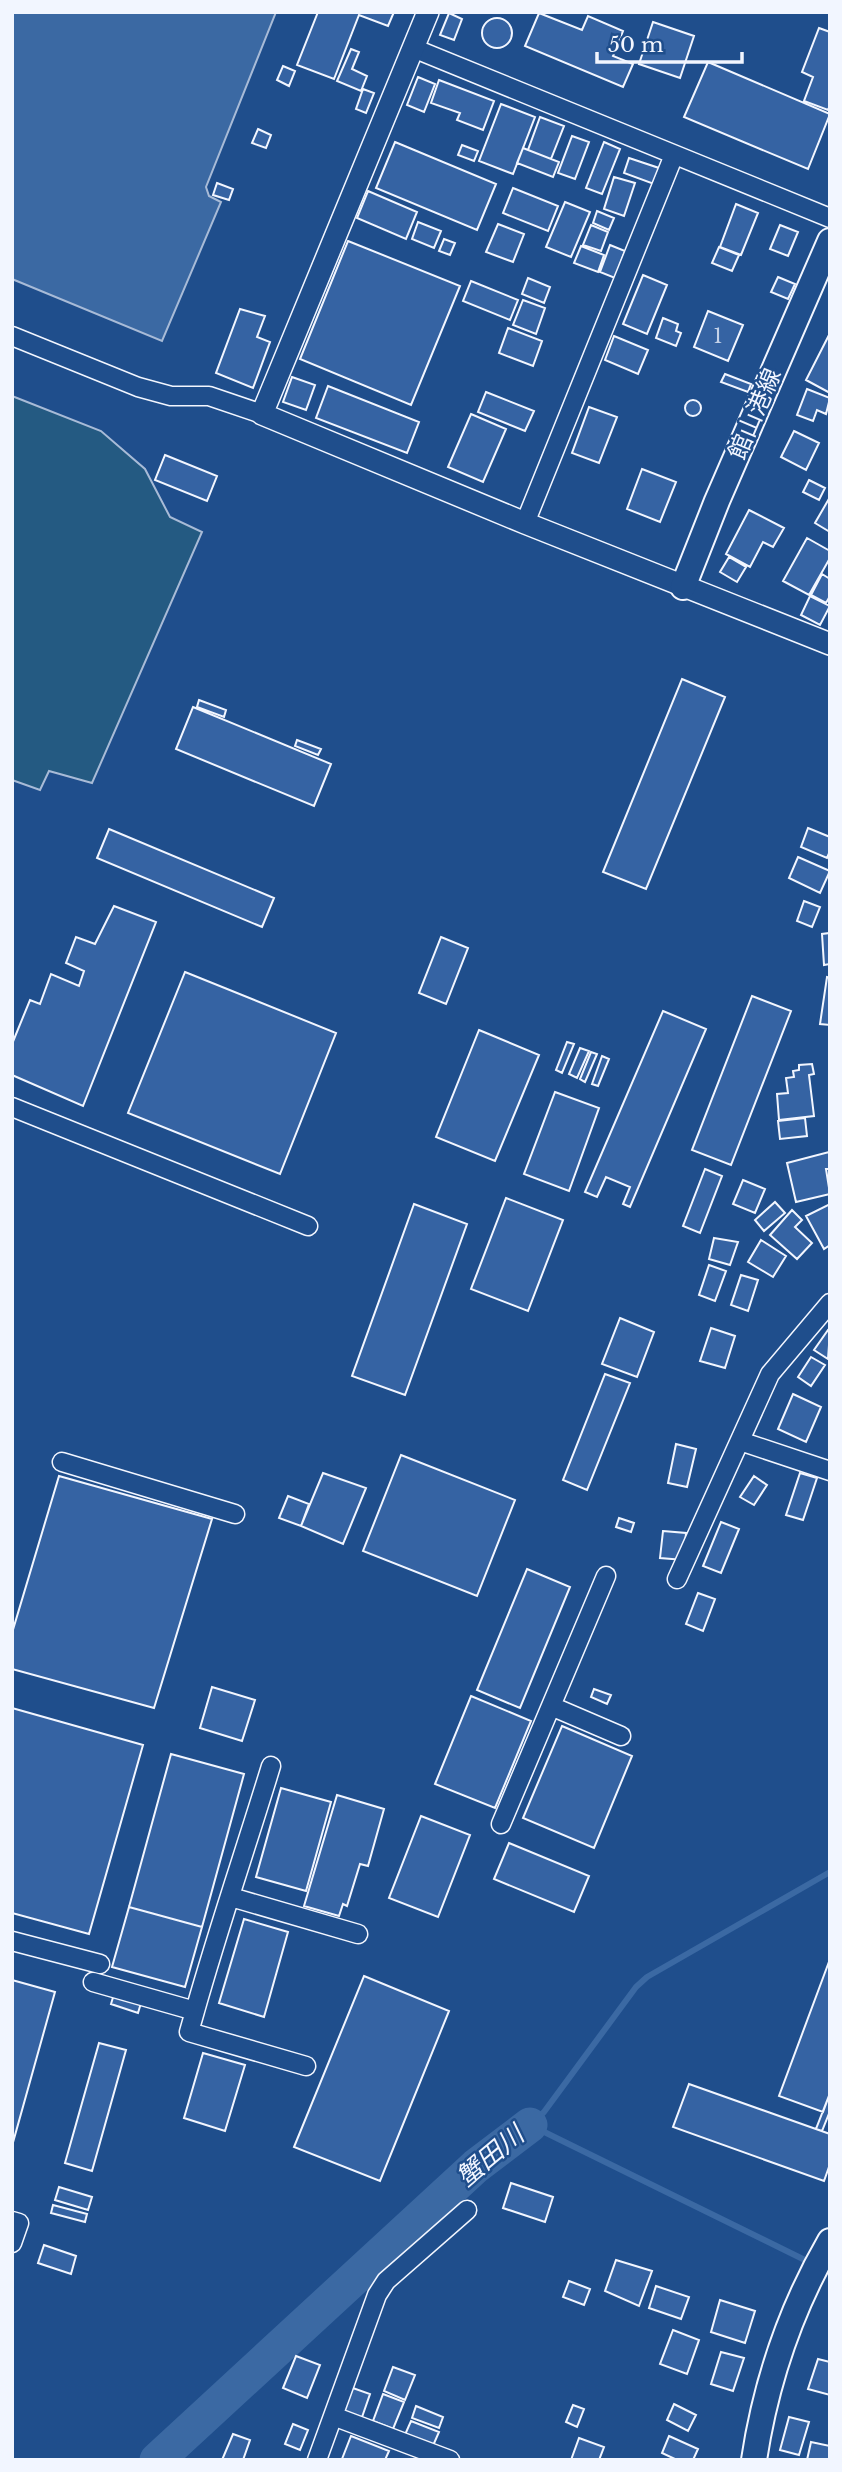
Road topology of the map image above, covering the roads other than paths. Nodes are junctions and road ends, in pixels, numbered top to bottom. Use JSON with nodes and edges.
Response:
{"nodes":[{"id":1,"x":428,"y":12,"type":"edge"},
{"id":2,"x":413,"y":48,"type":"junction"},
{"id":3,"x":674,"y":155,"type":"junction"},
{"id":4,"x":830,"y":218,"type":"edge"},
{"id":5,"x":830,"y":242,"type":"edge"},
{"id":6,"x":12,"y":336,"type":"edge"},
{"id":7,"x":262,"y":414,"type":"junction"},
{"id":8,"x":525,"y":523,"type":"junction"},
{"id":9,"x":683,"y":587,"type":"junction"},
{"id":10,"x":830,"y":644,"type":"edge"},
{"id":11,"x":12,"y":1107,"type":"edge"},
{"id":12,"x":308,"y":1226,"type":"dead end"},
{"id":13,"x":830,"y":1303,"type":"edge"},
{"id":14,"x":740,"y":1441,"type":"junction"},
{"id":15,"x":62,"y":1462,"type":"dead end"},
{"id":16,"x":830,"y":1471,"type":"edge"},
{"id":17,"x":235,"y":1514,"type":"dead end"},
{"id":18,"x":606,"y":1576,"type":"dead end"},
{"id":19,"x":677,"y":1579,"type":"dead end"},
{"id":20,"x":551,"y":1706,"type":"junction"},
{"id":21,"x":621,"y":1736,"type":"dead end"},
{"id":22,"x":271,"y":1766,"type":"dead end"},
{"id":23,"x":501,"y":1824,"type":"dead end"},
{"id":24,"x":231,"y":1897,"type":"junction"},
{"id":25,"x":358,"y":1934,"type":"dead end"},
{"id":26,"x":12,"y":1941,"type":"edge"},
{"id":27,"x":100,"y":1964,"type":"dead end"},
{"id":28,"x":93,"y":1982,"type":"dead end"},
{"id":29,"x":195,"y":2011,"type":"junction"},
{"id":30,"x":306,"y":2066,"type":"dead end"},
{"id":31,"x":467,"y":2210,"type":"dead end"},
{"id":32,"x":12,"y":2221,"type":"edge"},
{"id":33,"x":830,"y":2241,"type":"edge"},
{"id":34,"x":12,"y":2243,"type":"edge"},
{"id":35,"x":333,"y":2416,"type":"junction"},
{"id":36,"x":317,"y":2460,"type":"edge"},
{"id":37,"x":450,"y":2460,"type":"edge"},
{"id":38,"x":754,"y":2460,"type":"edge"}],
"edges":[{"from":1,"to":2,"type":"street"},
{"from":2,"to":3,"type":"street"},
{"from":2,"to":7,"type":"street"},
{"from":3,"to":4,"type":"street"},
{"from":3,"to":8,"type":"street"},
{"from":5,"to":9,"type":"main road","name":"館山港線"},
{"from":6,"to":7,"type":"street"},
{"from":7,"to":8,"type":"street"},
{"from":8,"to":9,"type":"street"},
{"from":9,"to":10,"type":"street"},
{"from":11,"to":12,"type":"street"},
{"from":13,"to":14,"type":"street"},
{"from":14,"to":16,"type":"street"},
{"from":14,"to":19,"type":"street"},
{"from":15,"to":17,"type":"street"},
{"from":18,"to":20,"type":"street"},
{"from":20,"to":21,"type":"street"},
{"from":20,"to":23,"type":"street"},
{"from":22,"to":24,"type":"street"},
{"from":24,"to":25,"type":"street"},
{"from":24,"to":29,"type":"street"},
{"from":26,"to":27,"type":"street"},
{"from":28,"to":29,"type":"street"},
{"from":29,"to":30,"type":"street"},
{"from":31,"to":35,"type":"street"},
{"from":32,"to":34,"type":"street"},
{"from":33,"to":38,"type":"main road"},
{"from":35,"to":36,"type":"street"},
{"from":35,"to":37,"type":"street"}]}
